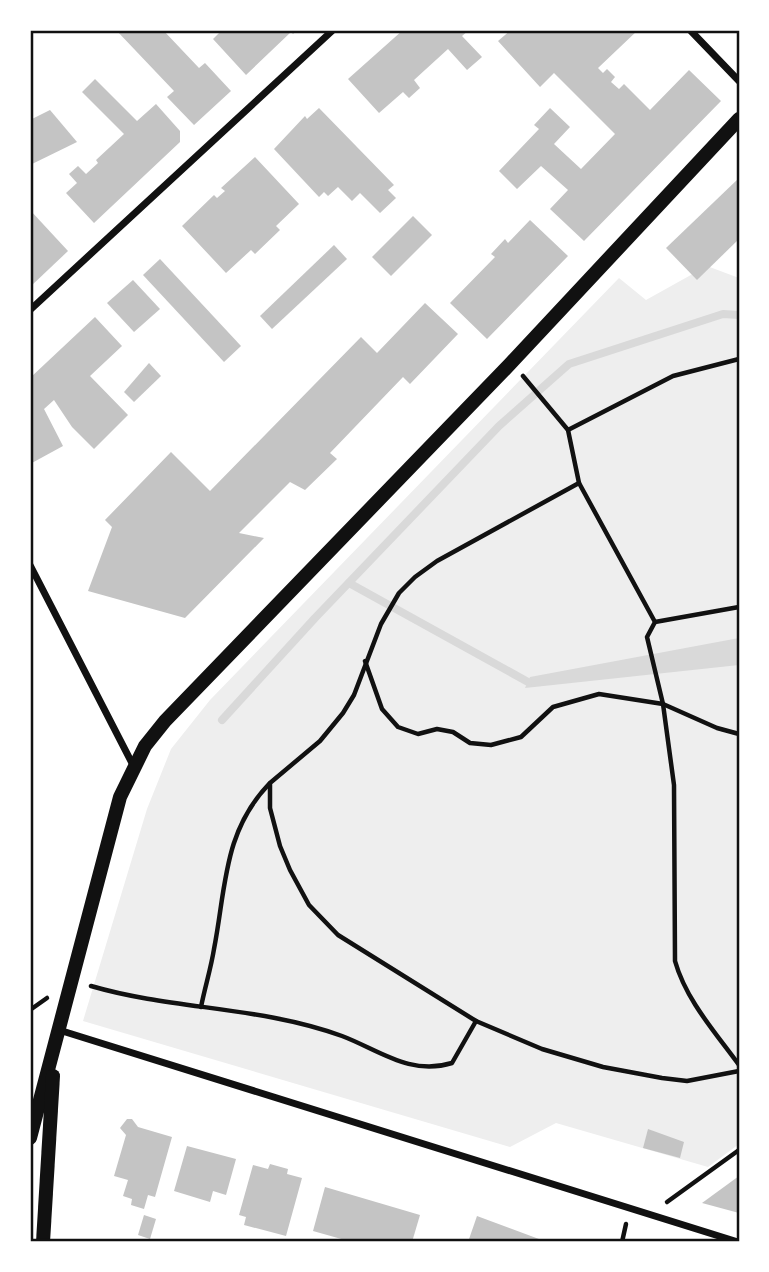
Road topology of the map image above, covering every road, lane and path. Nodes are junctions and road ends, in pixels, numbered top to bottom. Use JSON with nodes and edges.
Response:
{"nodes":[{"id":1,"x":333,"y":30,"type":"edge"},
{"id":2,"x":690,"y":30,"type":"edge"},
{"id":3,"x":739,"y":81,"type":"edge"},
{"id":4,"x":739,"y":119,"type":"edge"},
{"id":5,"x":30,"y":310,"type":"edge"},
{"id":6,"x":739,"y":359,"type":"edge"},
{"id":7,"x":519,"y":373,"type":"dead end"},
{"id":8,"x":568,"y":430,"type":"junction"},
{"id":9,"x":579,"y":483,"type":"junction"},
{"id":10,"x":30,"y":565,"type":"edge"},
{"id":11,"x":739,"y":607,"type":"edge"},
{"id":12,"x":655,"y":622,"type":"junction"},
{"id":13,"x":365,"y":661,"type":"junction"},
{"id":14,"x":663,"y":704,"type":"junction"},
{"id":15,"x":739,"y":734,"type":"edge"},
{"id":16,"x":134,"y":768,"type":"junction"},
{"id":17,"x":270,"y":783,"type":"junction"},
{"id":18,"x":71,"y":980,"type":"junction"},
{"id":19,"x":201,"y":1007,"type":"junction"},
{"id":20,"x":475,"y":1021,"type":"junction"},
{"id":21,"x":58,"y":1030,"type":"junction"},
{"id":22,"x":738,"y":1061,"type":"edge"},
{"id":23,"x":739,"y":1071,"type":"edge"},
{"id":24,"x":30,"y":1138,"type":"edge"},
{"id":25,"x":739,"y":1150,"type":"edge"},
{"id":26,"x":649,"y":1215,"type":"junction"},
{"id":27,"x":43,"y":1242,"type":"edge"},
{"id":28,"x":738,"y":1242,"type":"edge"}],
"edges":[{"from":1,"to":5,"type":"street"},
{"from":2,"to":3,"type":"street"},
{"from":4,"to":16,"type":"main road"},
{"from":6,"to":8,"type":"path"},
{"from":7,"to":8,"type":"path"},
{"from":8,"to":9,"type":"path"},
{"from":9,"to":12,"type":"path"},
{"from":9,"to":13,"type":"path"},
{"from":10,"to":16,"type":"street"},
{"from":11,"to":12,"type":"path"},
{"from":12,"to":14,"type":"path"},
{"from":13,"to":14,"type":"path"},
{"from":13,"to":17,"type":"path"},
{"from":14,"to":15,"type":"path"},
{"from":14,"to":22,"type":"path"},
{"from":16,"to":18,"type":"main road"},
{"from":17,"to":19,"type":"path"},
{"from":17,"to":20,"type":"path"},
{"from":18,"to":19,"type":"path"},
{"from":18,"to":21,"type":"main road"},
{"from":19,"to":20,"type":"path"},
{"from":20,"to":23,"type":"path"},
{"from":21,"to":24,"type":"main road"},
{"from":21,"to":26,"type":"street"},
{"from":21,"to":27,"type":"main road"},
{"from":25,"to":26,"type":"path"},
{"from":26,"to":28,"type":"street"}]}
